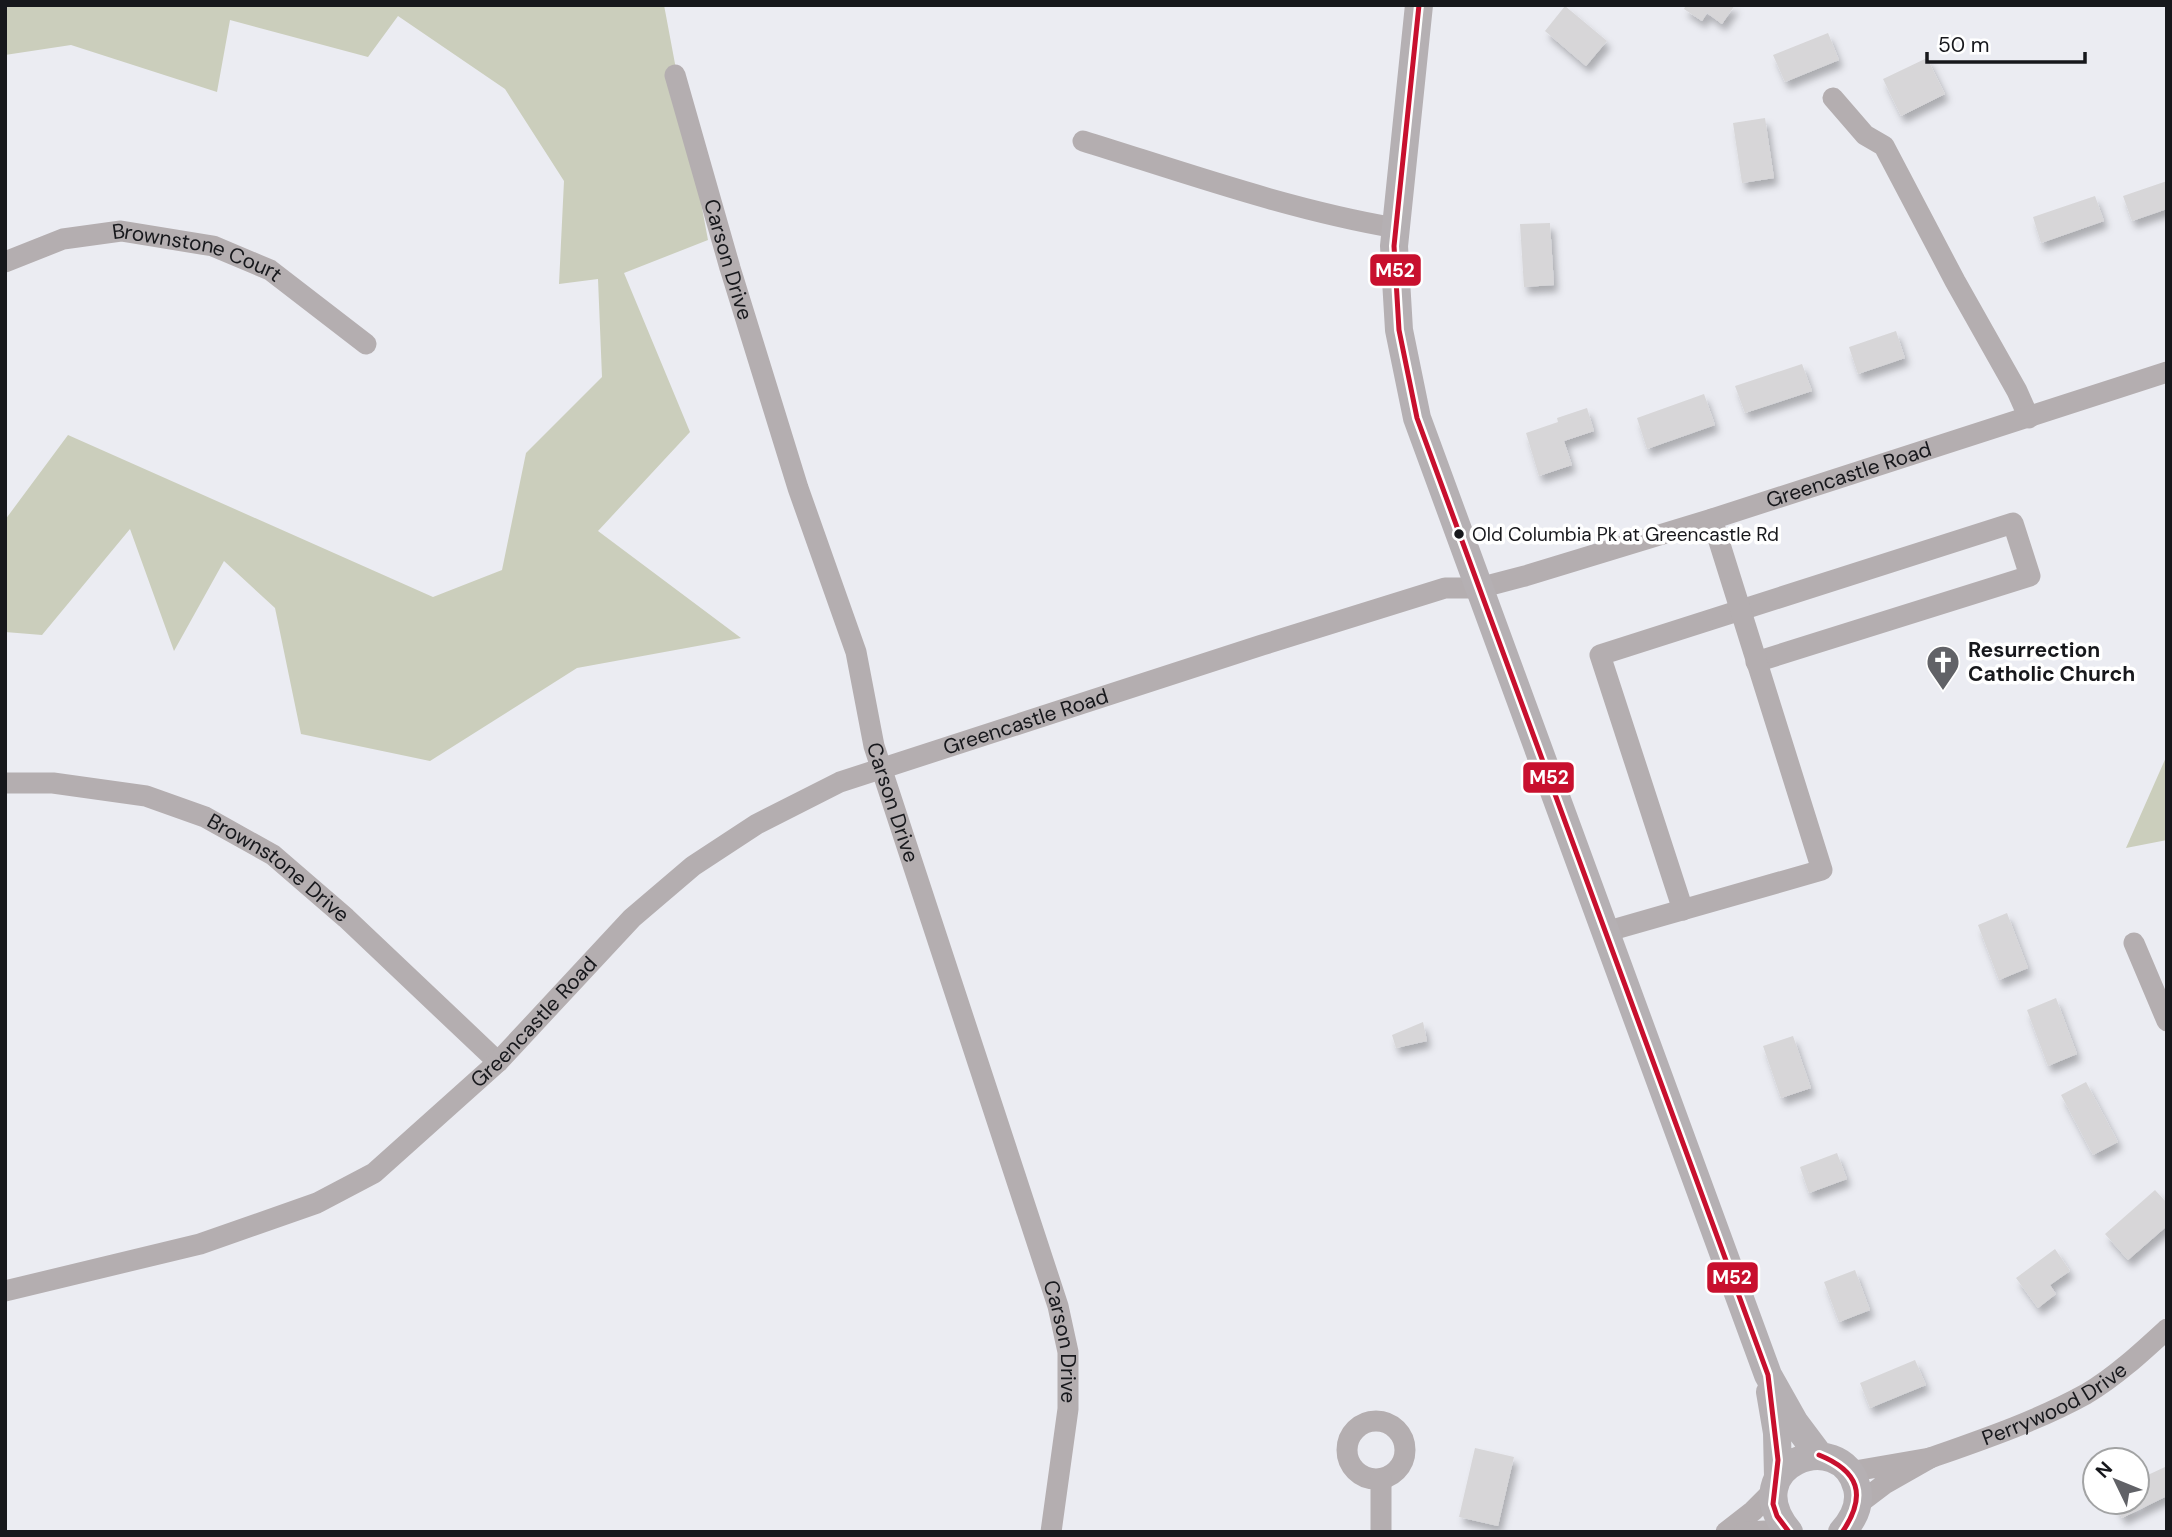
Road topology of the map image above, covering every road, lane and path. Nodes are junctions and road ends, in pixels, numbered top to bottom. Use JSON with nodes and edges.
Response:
{"nodes":[{"id":1,"x":1419,"y":5,"type":"edge"},
{"id":2,"x":675,"y":75,"type":"dead end"},
{"id":3,"x":1833,"y":99,"type":"dead end"},
{"id":4,"x":1083,"y":141,"type":"dead end"},
{"id":5,"x":1396,"y":228,"type":"junction"},
{"id":6,"x":5,"y":262,"type":"edge"},
{"id":7,"x":366,"y":344,"type":"dead end"},
{"id":8,"x":2167,"y":372,"type":"edge"},
{"id":9,"x":2029,"y":418,"type":"junction"},
{"id":10,"x":1712,"y":519,"type":"junction"},
{"id":11,"x":1479,"y":588,"type":"junction"},
{"id":12,"x":1741,"y":611,"type":"junction"},
{"id":13,"x":1756,"y":662,"type":"junction"},
{"id":14,"x":882,"y":767,"type":"junction"},
{"id":15,"x":5,"y":783,"type":"edge"},
{"id":16,"x":1683,"y":910,"type":"junction"},
{"id":17,"x":1605,"y":932,"type":"junction"},
{"id":18,"x":2134,"y":943,"type":"dead end"},
{"id":19,"x":2167,"y":1021,"type":"edge"},
{"id":20,"x":498,"y":1062,"type":"junction"},
{"id":21,"x":5,"y":1290,"type":"edge"},
{"id":22,"x":2167,"y":1329,"type":"edge"},
{"id":23,"x":1768,"y":1376,"type":"junction"},
{"id":24,"x":1819,"y":1455,"type":"junction"},
{"id":25,"x":1930,"y":1458,"type":"junction"},
{"id":26,"x":1849,"y":1472,"type":"junction"},
{"id":27,"x":1381,"y":1479,"type":"dead end"},
{"id":28,"x":1775,"y":1484,"type":"junction"},
{"id":29,"x":1857,"y":1505,"type":"junction"},
{"id":30,"x":1788,"y":1531,"type":"edge"},
{"id":31,"x":1843,"y":1531,"type":"edge"},
{"id":32,"x":1051,"y":1532,"type":"edge"},
{"id":33,"x":1381,"y":1532,"type":"edge"},
{"id":34,"x":1726,"y":1532,"type":"edge"},
{"id":35,"x":1744,"y":1532,"type":"edge"}],
"edges":[{"from":1,"to":5,"type":"main road"},
{"from":2,"to":14,"type":"street","name":"Carson Drive"},
{"from":3,"to":9,"type":"street"},
{"from":4,"to":5,"type":"street"},
{"from":5,"to":11,"type":"main road"},
{"from":6,"to":7,"type":"street","name":"Brownstone Court"},
{"from":8,"to":9,"type":"street","name":"Greencastle Road"},
{"from":9,"to":10,"type":"street","name":"Greencastle Road"},
{"from":10,"to":11,"type":"street","name":"Greencastle Road"},
{"from":10,"to":12,"type":"street"},
{"from":11,"to":14,"type":"street","name":"Greencastle Road"},
{"from":11,"to":17,"type":"main road"},
{"from":12,"to":13,"type":"street"},
{"from":12,"to":13,"type":"street"},
{"from":12,"to":16,"type":"street"},
{"from":13,"to":16,"type":"street"},
{"from":14,"to":20,"type":"street","name":"Greencastle Road"},
{"from":14,"to":32,"type":"street","name":"Carson Drive"},
{"from":15,"to":20,"type":"street","name":"Brownstone Drive"},
{"from":16,"to":17,"type":"street"},
{"from":17,"to":23,"type":"main road"},
{"from":18,"to":19,"type":"street"},
{"from":20,"to":21,"type":"street","name":"Greencastle Road"},
{"from":22,"to":25,"type":"street","name":"Perrywood Drive"},
{"from":23,"to":24,"type":"main road"},
{"from":23,"to":28,"type":"main road"},
{"from":24,"to":26,"type":"main road"},
{"from":24,"to":28,"type":"main road"},
{"from":25,"to":26,"type":"street","name":"Perrywood Drive"},
{"from":25,"to":29,"type":"street","name":"Perrywood Drive"},
{"from":26,"to":29,"type":"main road"},
{"from":27,"to":33,"type":"street"},
{"from":28,"to":30,"type":"main road"},
{"from":28,"to":34,"type":"street"},
{"from":29,"to":31,"type":"main road"},
{"from":30,"to":35,"type":"street"}]}
